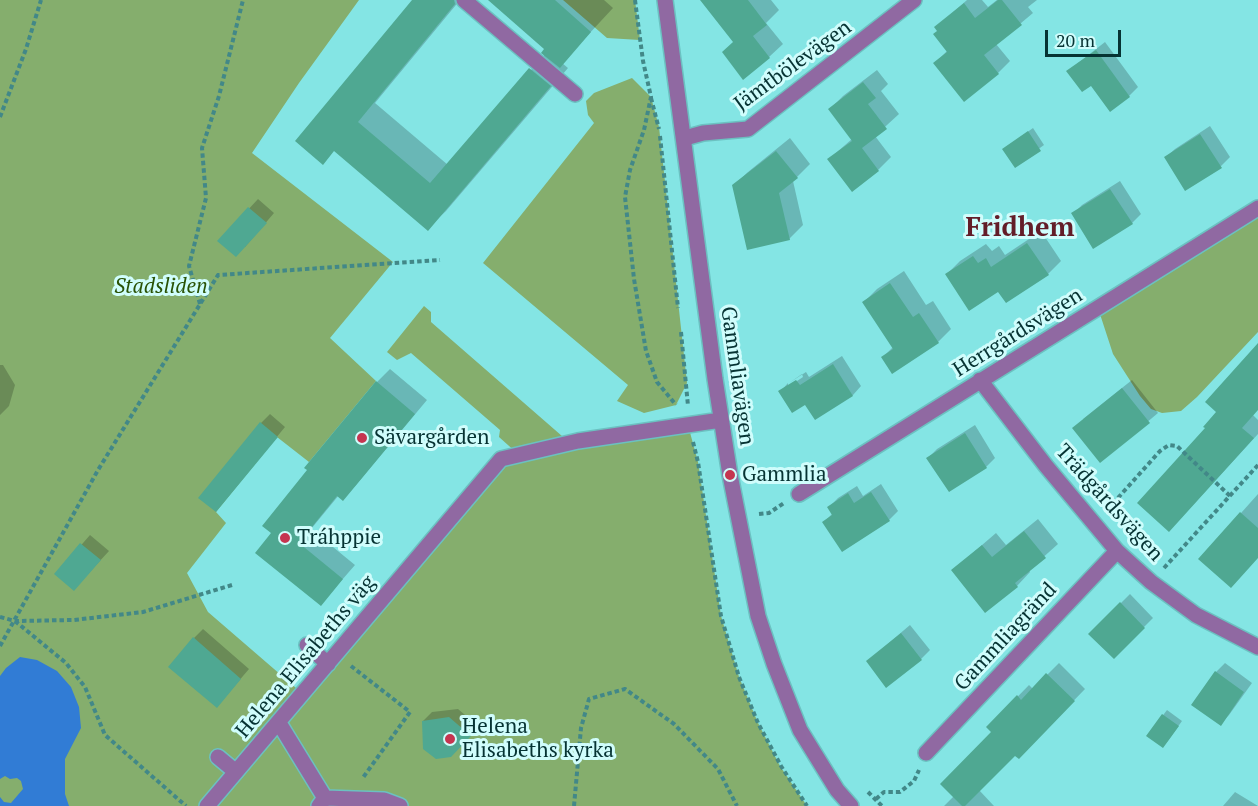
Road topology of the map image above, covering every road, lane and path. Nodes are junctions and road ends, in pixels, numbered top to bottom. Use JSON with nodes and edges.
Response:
{"nodes":[{"id":1,"x":41,"y":0,"type":"edge"},
{"id":2,"x":243,"y":0,"type":"edge"},
{"id":3,"x":464,"y":0,"type":"edge"},
{"id":4,"x":665,"y":0,"type":"edge"},
{"id":5,"x":914,"y":0,"type":"edge"},
{"id":6,"x":575,"y":94,"type":"dead end"},
{"id":7,"x":651,"y":98,"type":"dead end"},
{"id":8,"x":0,"y":117,"type":"edge"},
{"id":9,"x":685,"y":138,"type":"junction"},
{"id":10,"x":1258,"y":208,"type":"edge"},
{"id":11,"x":440,"y":260,"type":"dead end"},
{"id":12,"x":200,"y":304,"type":"junction"},
{"id":13,"x":678,"y":308,"type":"dead end"},
{"id":14,"x":681,"y":333,"type":"dead end"},
{"id":15,"x":980,"y":380,"type":"junction"},
{"id":16,"x":721,"y":420,"type":"junction"},
{"id":17,"x":688,"y":425,"type":"junction"},
{"id":18,"x":1258,"y":465,"type":"edge"},
{"id":19,"x":799,"y":494,"type":"joint"},
{"id":20,"x":1230,"y":496,"type":"junction"},
{"id":21,"x":754,"y":514,"type":"dead end"},
{"id":22,"x":1095,"y":524,"type":"junction"},
{"id":23,"x":1117,"y":551,"type":"junction"},
{"id":24,"x":1151,"y":582,"type":"junction"},
{"id":25,"x":232,"y":585,"type":"dead end"},
{"id":26,"x":0,"y":617,"type":"edge"},
{"id":27,"x":15,"y":621,"type":"junction"},
{"id":28,"x":307,"y":645,"type":"dead end"},
{"id":29,"x":0,"y":646,"type":"edge"},
{"id":30,"x":1258,"y":647,"type":"edge"},
{"id":31,"x":332,"y":659,"type":"junction"},
{"id":32,"x":279,"y":723,"type":"junction"},
{"id":33,"x":926,"y":753,"type":"joint"},
{"id":34,"x":218,"y":757,"type":"dead end"},
{"id":35,"x":236,"y":772,"type":"junction"},
{"id":36,"x":864,"y":788,"type":"dead end"},
{"id":37,"x":348,"y":799,"type":"junction"},
{"id":38,"x":876,"y":799,"type":"junction"},
{"id":39,"x":322,"y":802,"type":"edge"},
{"id":40,"x":187,"y":806,"type":"edge"},
{"id":41,"x":207,"y":806,"type":"edge"},
{"id":42,"x":400,"y":806,"type":"edge"},
{"id":43,"x":574,"y":806,"type":"edge"},
{"id":44,"x":737,"y":806,"type":"edge"},
{"id":45,"x":851,"y":806,"type":"edge"},
{"id":46,"x":882,"y":806,"type":"edge"}],
"edges":[{"from":1,"to":8,"type":"path"},
{"from":2,"to":12,"type":"path"},
{"from":3,"to":6,"type":"street"},
{"from":4,"to":9,"type":"street","name":"Gammliavägen"},
{"from":5,"to":9,"type":"street","name":"Jämtbölevägen"},
{"from":7,"to":13,"type":"path"},
{"from":9,"to":16,"type":"street","name":"Gammliavägen"},
{"from":10,"to":15,"type":"street","name":"Herrgårdsvägen"},
{"from":11,"to":12,"type":"path"},
{"from":12,"to":27,"type":"path"},
{"from":14,"to":17,"type":"path"},
{"from":15,"to":19,"type":"street","name":"Herrgårdsvägen"},
{"from":15,"to":22,"type":"street","name":"Trädgårdsvägen"},
{"from":16,"to":17,"type":"street","name":"Helena Elisabeths väg"},
{"from":16,"to":45,"type":"street","name":"Gammliavägen"},
{"from":17,"to":31,"type":"street","name":"Helena Elisabeths väg"},
{"from":18,"to":20,"type":"path"},
{"from":19,"to":21,"type":"path"},
{"from":20,"to":22,"type":"path"},
{"from":20,"to":24,"type":"path"},
{"from":22,"to":23,"type":"street","name":"Trädgårdsvägen"},
{"from":23,"to":24,"type":"street","name":"Trädgårdsvägen"},
{"from":23,"to":33,"type":"street","name":"Gammliagränd"},
{"from":24,"to":30,"type":"street","name":"Trädgårdsvägen"},
{"from":25,"to":27,"type":"path"},
{"from":26,"to":27,"type":"path"},
{"from":27,"to":29,"type":"path"},
{"from":27,"to":40,"type":"path"},
{"from":28,"to":31,"type":"street"},
{"from":31,"to":32,"type":"street","name":"Helena Elisabeths väg"},
{"from":31,"to":37,"type":"path"},
{"from":32,"to":35,"type":"street","name":"Helena Elisabeths väg"},
{"from":32,"to":39,"type":"street"},
{"from":33,"to":38,"type":"path"},
{"from":34,"to":35,"type":"street"},
{"from":35,"to":41,"type":"street","name":"Helena Elisabeths väg"},
{"from":36,"to":38,"type":"path"},
{"from":37,"to":39,"type":"street"},
{"from":37,"to":42,"type":"street"},
{"from":38,"to":46,"type":"path"},
{"from":43,"to":44,"type":"path"}]}
